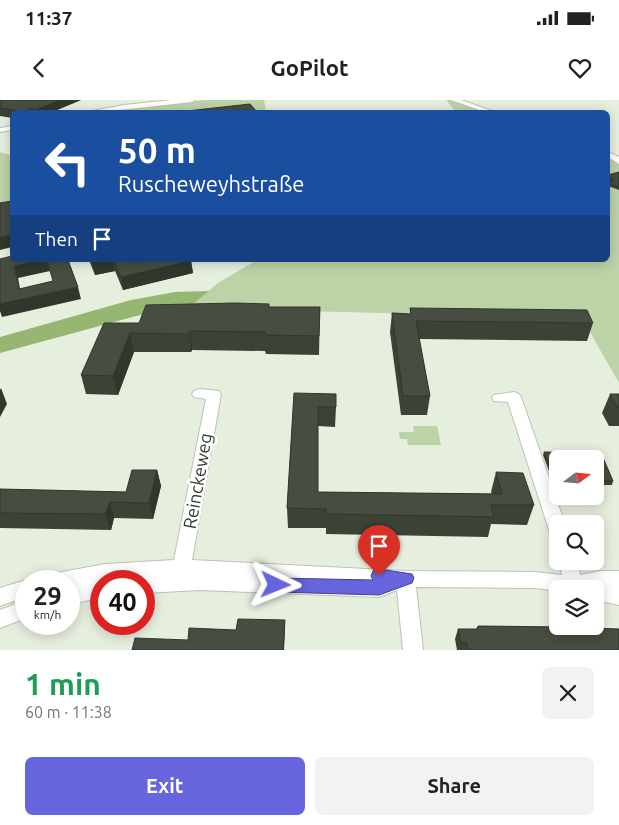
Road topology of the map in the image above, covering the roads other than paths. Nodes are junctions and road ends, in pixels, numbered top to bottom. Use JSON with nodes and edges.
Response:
{"nodes":[{"id":1,"x":192,"y":100,"type":"edge"},
{"id":2,"x":454,"y":100,"type":"edge"},
{"id":3,"x":104,"y":110,"type":"edge"},
{"id":4,"x":484,"y":110,"type":"edge"},
{"id":5,"x":199,"y":394,"type":"dead end"},
{"id":6,"x":499,"y":398,"type":"dead end"},
{"id":7,"x":553,"y":515,"type":"edge"},
{"id":8,"x":180,"y":575,"type":"junction"},
{"id":9,"x":80,"y":576,"type":"edge"},
{"id":10,"x":406,"y":578,"type":"junction"},
{"id":11,"x":619,"y":579,"type":"edge"},
{"id":12,"x":596,"y":580,"type":"edge"},
{"id":13,"x":155,"y":582,"type":"edge"},
{"id":14,"x":549,"y":582,"type":"edge"},
{"id":15,"x":15,"y":592,"type":"edge"},
{"id":16,"x":604,"y":593,"type":"edge"},
{"id":17,"x":619,"y":596,"type":"edge"},
{"id":18,"x":0,"y":597,"type":"edge"},
{"id":19,"x":15,"y":613,"type":"edge"},
{"id":20,"x":0,"y":619,"type":"edge"},
{"id":21,"x":413,"y":650,"type":"edge"}],
"edges":[{"from":1,"to":3,"type":"street"},
{"from":2,"to":4,"type":"street"},
{"from":5,"to":8,"type":"street","name":"Reinckeweg"},
{"from":6,"to":7,"type":"street"},
{"from":8,"to":9,"type":"street"},
{"from":8,"to":10,"type":"street"},
{"from":8,"to":13,"type":"street"},
{"from":10,"to":14,"type":"street"},
{"from":10,"to":21,"type":"street"},
{"from":11,"to":12,"type":"street"},
{"from":15,"to":18,"type":"street"},
{"from":16,"to":17,"type":"street"},
{"from":19,"to":20,"type":"street"}]}
